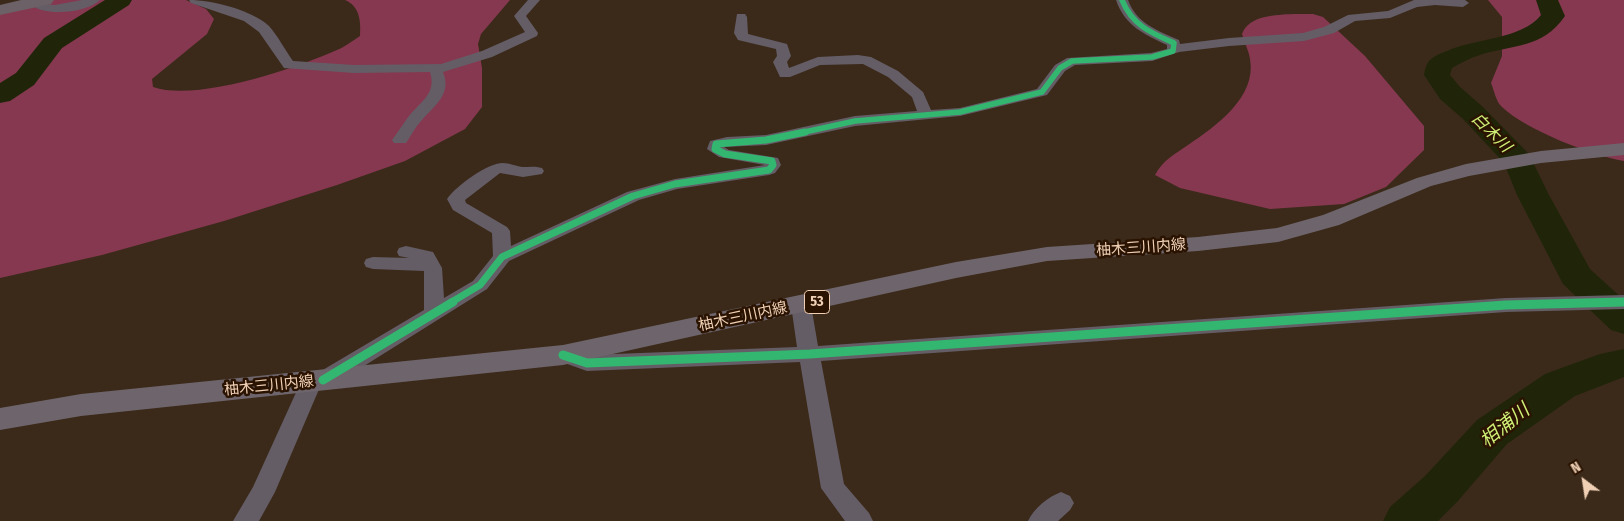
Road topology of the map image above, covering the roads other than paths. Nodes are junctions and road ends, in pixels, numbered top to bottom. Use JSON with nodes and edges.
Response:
{"nodes":[{"id":1,"x":94,"y":0,"type":"edge"},
{"id":2,"x":195,"y":0,"type":"edge"},
{"id":3,"x":230,"y":0,"type":"edge"},
{"id":4,"x":534,"y":0,"type":"edge"},
{"id":5,"x":1122,"y":0,"type":"edge"},
{"id":6,"x":39,"y":1,"type":"edge"},
{"id":7,"x":1463,"y":3,"type":"dead end"},
{"id":8,"x":213,"y":6,"type":"junction"},
{"id":9,"x":0,"y":10,"type":"edge"},
{"id":10,"x":741,"y":17,"type":"dead end"},
{"id":11,"x":1174,"y":49,"type":"junction"},
{"id":12,"x":435,"y":68,"type":"junction"},
{"id":13,"x":926,"y":115,"type":"junction"},
{"id":14,"x":400,"y":140,"type":"dead end"},
{"id":15,"x":1624,"y":149,"type":"edge"},
{"id":16,"x":536,"y":171,"type":"dead end"},
{"id":17,"x":406,"y":252,"type":"dead end"},
{"id":18,"x":502,"y":257,"type":"junction"},
{"id":19,"x":373,"y":263,"type":"dead end"},
{"id":20,"x":431,"y":265,"type":"junction"},
{"id":21,"x":1624,"y":302,"type":"edge"},
{"id":22,"x":801,"y":305,"type":"junction"},
{"id":23,"x":434,"y":313,"type":"junction"},
{"id":24,"x":810,"y":354,"type":"junction"},
{"id":25,"x":563,"y":356,"type":"junction"},
{"id":26,"x":318,"y":381,"type":"junction"},
{"id":27,"x":0,"y":418,"type":"edge"},
{"id":28,"x":1061,"y":503,"type":"dead end"},
{"id":29,"x":246,"y":521,"type":"edge"},
{"id":30,"x":860,"y":521,"type":"edge"},
{"id":31,"x":1041,"y":521,"type":"edge"}],
"edges":[{"from":1,"to":6,"type":"street"},
{"from":2,"to":8,"type":"street"},
{"from":3,"to":8,"type":"street"},
{"from":4,"to":12,"type":"street"},
{"from":5,"to":11,"type":"street"},
{"from":6,"to":9,"type":"highway"},
{"from":7,"to":11,"type":"street"},
{"from":8,"to":12,"type":"street"},
{"from":10,"to":13,"type":"street"},
{"from":11,"to":13,"type":"street"},
{"from":12,"to":14,"type":"street"},
{"from":13,"to":18,"type":"street"},
{"from":15,"to":22,"type":"main road","name":"柚木三川内線","number":"53"},
{"from":16,"to":18,"type":"street"},
{"from":17,"to":20,"type":"street"},
{"from":18,"to":23,"type":"street"},
{"from":19,"to":20,"type":"street"},
{"from":20,"to":23,"type":"street"},
{"from":21,"to":24,"type":"street"},
{"from":22,"to":24,"type":"street"},
{"from":22,"to":25,"type":"main road","name":"柚木三川内線","number":"53"},
{"from":23,"to":26,"type":"street"},
{"from":24,"to":25,"type":"street"},
{"from":24,"to":30,"type":"street"},
{"from":25,"to":26,"type":"main road","name":"柚木三川内線","number":"53"},
{"from":26,"to":27,"type":"main road","name":"柚木三川内線","number":"53"},
{"from":26,"to":29,"type":"street"},
{"from":28,"to":31,"type":"street"}]}
